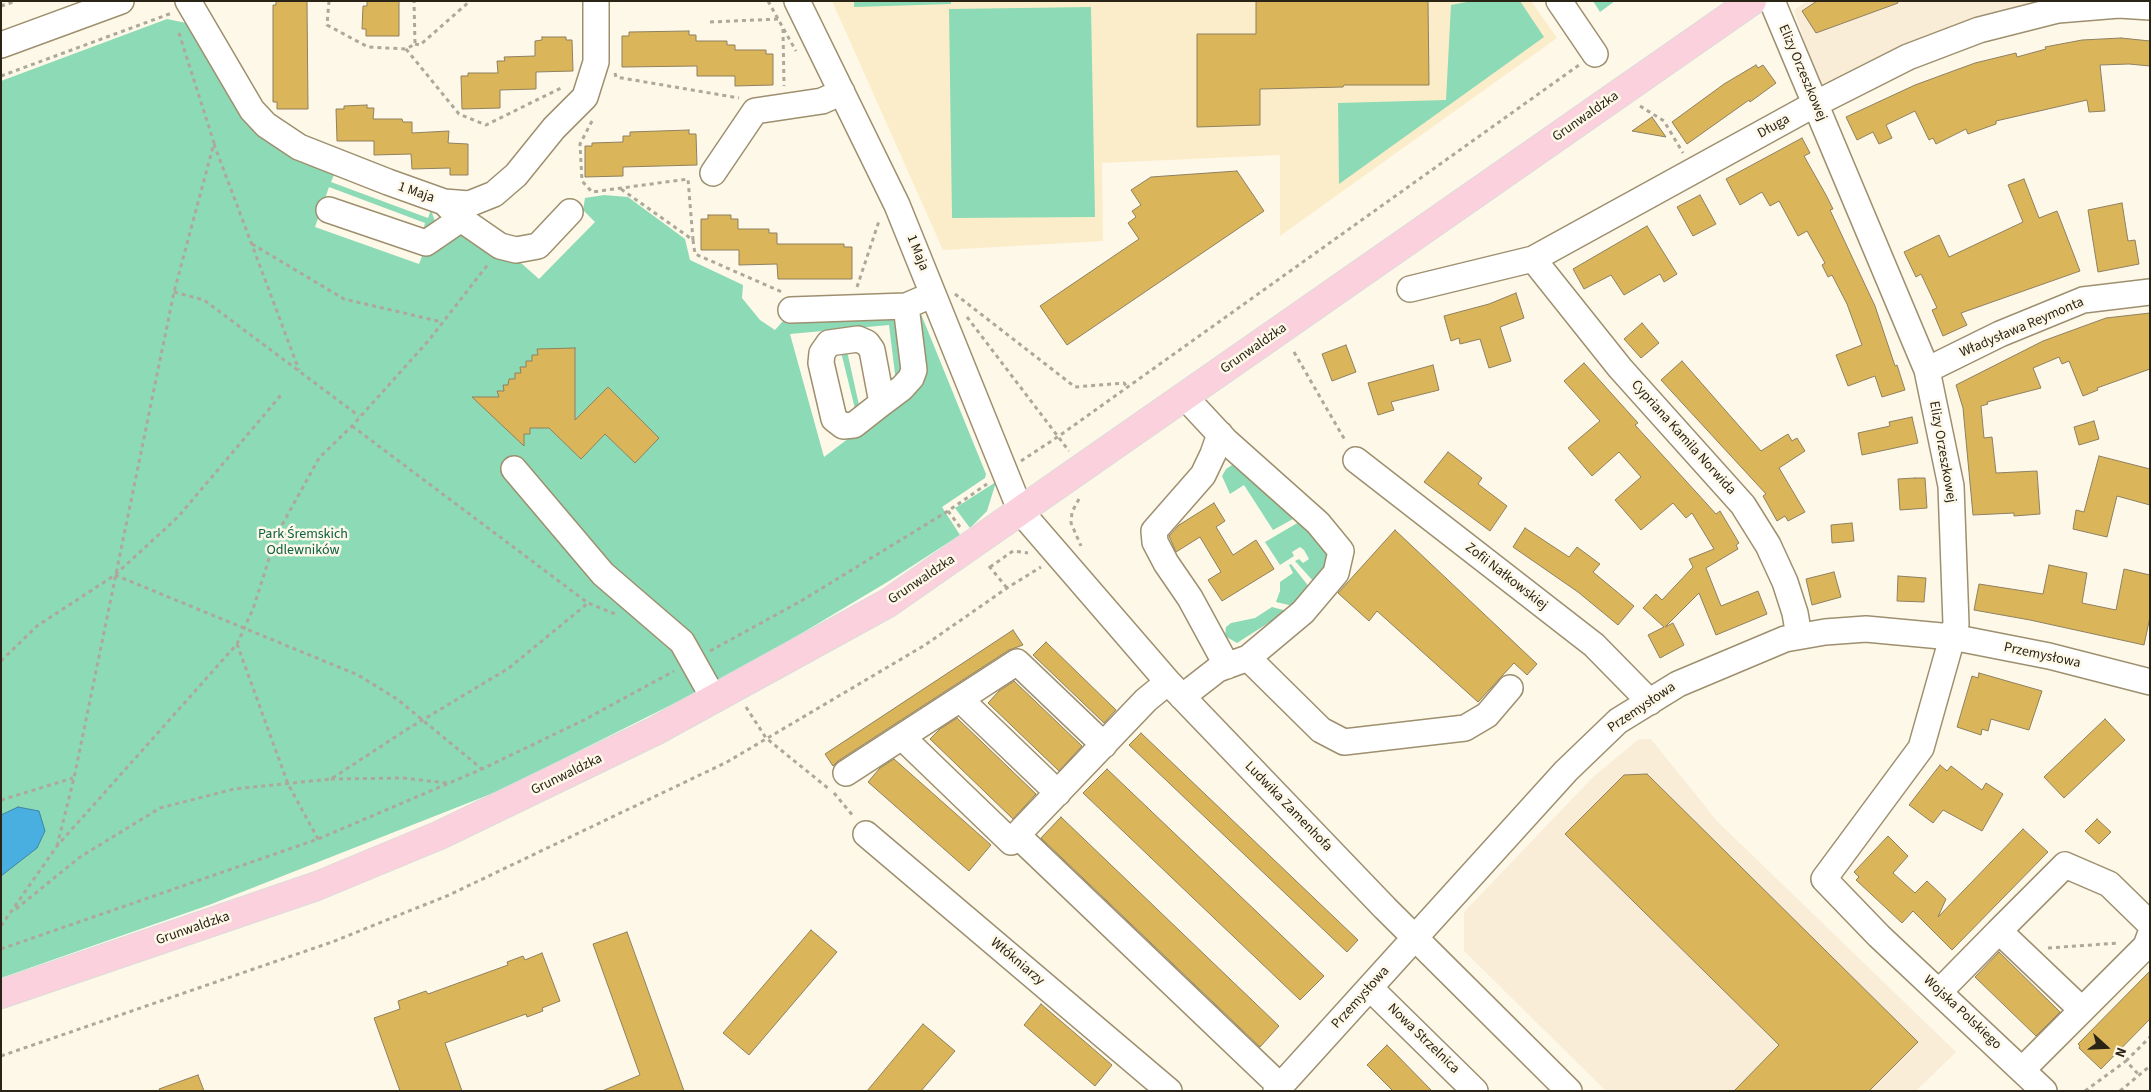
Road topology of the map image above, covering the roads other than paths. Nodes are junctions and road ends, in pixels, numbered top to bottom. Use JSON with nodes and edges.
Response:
{"nodes":[{"id":1,"x":596,"y":1,"type":"edge"},
{"id":2,"x":1559,"y":1,"type":"edge"},
{"id":3,"x":1752,"y":1,"type":"edge"},
{"id":4,"x":1772,"y":1,"type":"edge"},
{"id":5,"x":799,"y":5,"type":"edge"},
{"id":6,"x":2150,"y":7,"type":"edge"},
{"id":7,"x":176,"y":8,"type":"edge"},
{"id":8,"x":128,"y":18,"type":"edge"},
{"id":9,"x":1,"y":45,"type":"edge"},
{"id":10,"x":1595,"y":54,"type":"road end"},
{"id":11,"x":842,"y":92,"type":"junction"},
{"id":12,"x":1816,"y":104,"type":"junction"},
{"id":13,"x":713,"y":173,"type":"dead end"},
{"id":14,"x":329,"y":210,"type":"dead end"},
{"id":15,"x":453,"y":210,"type":"junction"},
{"id":16,"x":570,"y":212,"type":"dead end"},
{"id":17,"x":1533,"y":259,"type":"junction"},
{"id":18,"x":1410,"y":289,"type":"dead end"},
{"id":19,"x":2150,"y":292,"type":"edge"},
{"id":20,"x":944,"y":295,"type":"junction"},
{"id":21,"x":790,"y":302,"type":"road end"},
{"id":22,"x":906,"y":306,"type":"junction"},
{"id":23,"x":1927,"y":370,"type":"junction"},
{"id":24,"x":1185,"y":397,"type":"junction"},
{"id":25,"x":882,"y":403,"type":"dead end"},
{"id":26,"x":1220,"y":434,"type":"junction"},
{"id":27,"x":1356,"y":460,"type":"road end"},
{"id":28,"x":514,"y":469,"type":"dead end"},
{"id":29,"x":1021,"y":512,"type":"junction"},
{"id":30,"x":1799,"y":636,"type":"junction"},
{"id":31,"x":1952,"y":637,"type":"junction"},
{"id":32,"x":1238,"y":662,"type":"junction"},
{"id":33,"x":2150,"y":682,"type":"edge"},
{"id":34,"x":1510,"y":688,"type":"dead end"},
{"id":35,"x":1175,"y":689,"type":"junction"},
{"id":36,"x":724,"y":694,"type":"junction"},
{"id":37,"x":960,"y":699,"type":"junction"},
{"id":38,"x":1650,"y":702,"type":"junction"},
{"id":39,"x":902,"y":737,"type":"junction"},
{"id":40,"x":1104,"y":745,"type":"junction"},
{"id":41,"x":846,"y":773,"type":"dead end"},
{"id":42,"x":1058,"y":793,"type":"junction"},
{"id":43,"x":866,"y":834,"type":"road end"},
{"id":44,"x":1018,"y":835,"type":"junction"},
{"id":45,"x":1999,"y":931,"type":"junction"},
{"id":46,"x":2149,"y":933,"type":"edge"},
{"id":47,"x":1879,"y":936,"type":"joint"},
{"id":48,"x":1415,"y":938,"type":"junction"},
{"id":49,"x":1370,"y":988,"type":"junction"},
{"id":50,"x":1939,"y":992,"type":"junction"},
{"id":51,"x":1,"y":994,"type":"edge"},
{"id":52,"x":2082,"y":1010,"type":"junction"},
{"id":53,"x":2022,"y":1070,"type":"junction"},
{"id":54,"x":1279,"y":1089,"type":"edge"},
{"id":55,"x":1169,"y":1091,"type":"edge"},
{"id":56,"x":1475,"y":1091,"type":"edge"},
{"id":57,"x":1569,"y":1091,"type":"edge"},
{"id":58,"x":2044,"y":1091,"type":"edge"}],
"edges":[{"from":1,"to":15,"type":"street","name":"1 Maja"},
{"from":2,"to":10,"type":"street"},
{"from":3,"to":24,"type":"main road","name":"Grunwaldzka"},
{"from":4,"to":12,"type":"street","name":"Elizy Orzeszkowej"},
{"from":5,"to":11,"type":"street","name":"1 Maja"},
{"from":6,"to":12,"type":"street","name":"Długa"},
{"from":7,"to":15,"type":"street","name":"1 Maja"},
{"from":8,"to":9,"type":"street"},
{"from":11,"to":13,"type":"street"},
{"from":11,"to":20,"type":"street","name":"1 Maja"},
{"from":12,"to":17,"type":"street","name":"Długa"},
{"from":12,"to":23,"type":"street","name":"Elizy Orzeszkowej"},
{"from":14,"to":15,"type":"street"},
{"from":15,"to":16,"type":"street"},
{"from":17,"to":18,"type":"street","name":"Długa"},
{"from":17,"to":30,"type":"street","name":"Cypriana Kamila Norwida"},
{"from":19,"to":23,"type":"street","name":"Władysława Reymonta"},
{"from":20,"to":22,"type":"street"},
{"from":20,"to":29,"type":"street","name":"1 Maja"},
{"from":21,"to":22,"type":"street"},
{"from":22,"to":25,"type":"street"},
{"from":23,"to":31,"type":"street","name":"Elizy Orzeszkowej"},
{"from":24,"to":26,"type":"street"},
{"from":24,"to":29,"type":"main road","name":"Grunwaldzka"},
{"from":26,"to":32,"type":"street"},
{"from":26,"to":32,"type":"street"},
{"from":27,"to":38,"type":"street","name":"Zofii Nałkowskiej"},
{"from":28,"to":36,"type":"street"},
{"from":29,"to":35,"type":"street","name":"Ludwika Zamenhofa"},
{"from":29,"to":36,"type":"main road","name":"Grunwaldzka"},
{"from":30,"to":31,"type":"street","name":"Przemysłowa"},
{"from":30,"to":38,"type":"street","name":"Przemysłowa"},
{"from":31,"to":33,"type":"street","name":"Przemysłowa"},
{"from":31,"to":47,"type":"street","name":"Elizy Orzeszkowej"},
{"from":32,"to":34,"type":"street"},
{"from":32,"to":35,"type":"street"},
{"from":35,"to":40,"type":"street"},
{"from":35,"to":48,"type":"street","name":"Ludwika Zamenhofa"},
{"from":36,"to":51,"type":"main road","name":"Grunwaldzka"},
{"from":37,"to":39,"type":"street"},
{"from":37,"to":40,"type":"street"},
{"from":37,"to":42,"type":"street"},
{"from":38,"to":48,"type":"street","name":"Przemysłowa"},
{"from":39,"to":41,"type":"street"},
{"from":39,"to":44,"type":"street"},
{"from":40,"to":42,"type":"street"},
{"from":42,"to":44,"type":"street"},
{"from":43,"to":55,"type":"street","name":"Włókniarzy"},
{"from":44,"to":54,"type":"street"},
{"from":45,"to":46,"type":"street"},
{"from":45,"to":50,"type":"street"},
{"from":45,"to":52,"type":"street"},
{"from":46,"to":52,"type":"street"},
{"from":47,"to":50,"type":"street","name":"Wojska Polskiego"},
{"from":48,"to":49,"type":"street","name":"Przemysłowa"},
{"from":48,"to":57,"type":"street","name":"Ludwika Zamenhofa"},
{"from":49,"to":54,"type":"street","name":"Przemysłowa"},
{"from":49,"to":56,"type":"street","name":"Nowa Strzelnica"},
{"from":50,"to":53,"type":"street","name":"Wojska Polskiego"},
{"from":52,"to":53,"type":"street"},
{"from":53,"to":58,"type":"street","name":"Wojska Polskiego"}]}
